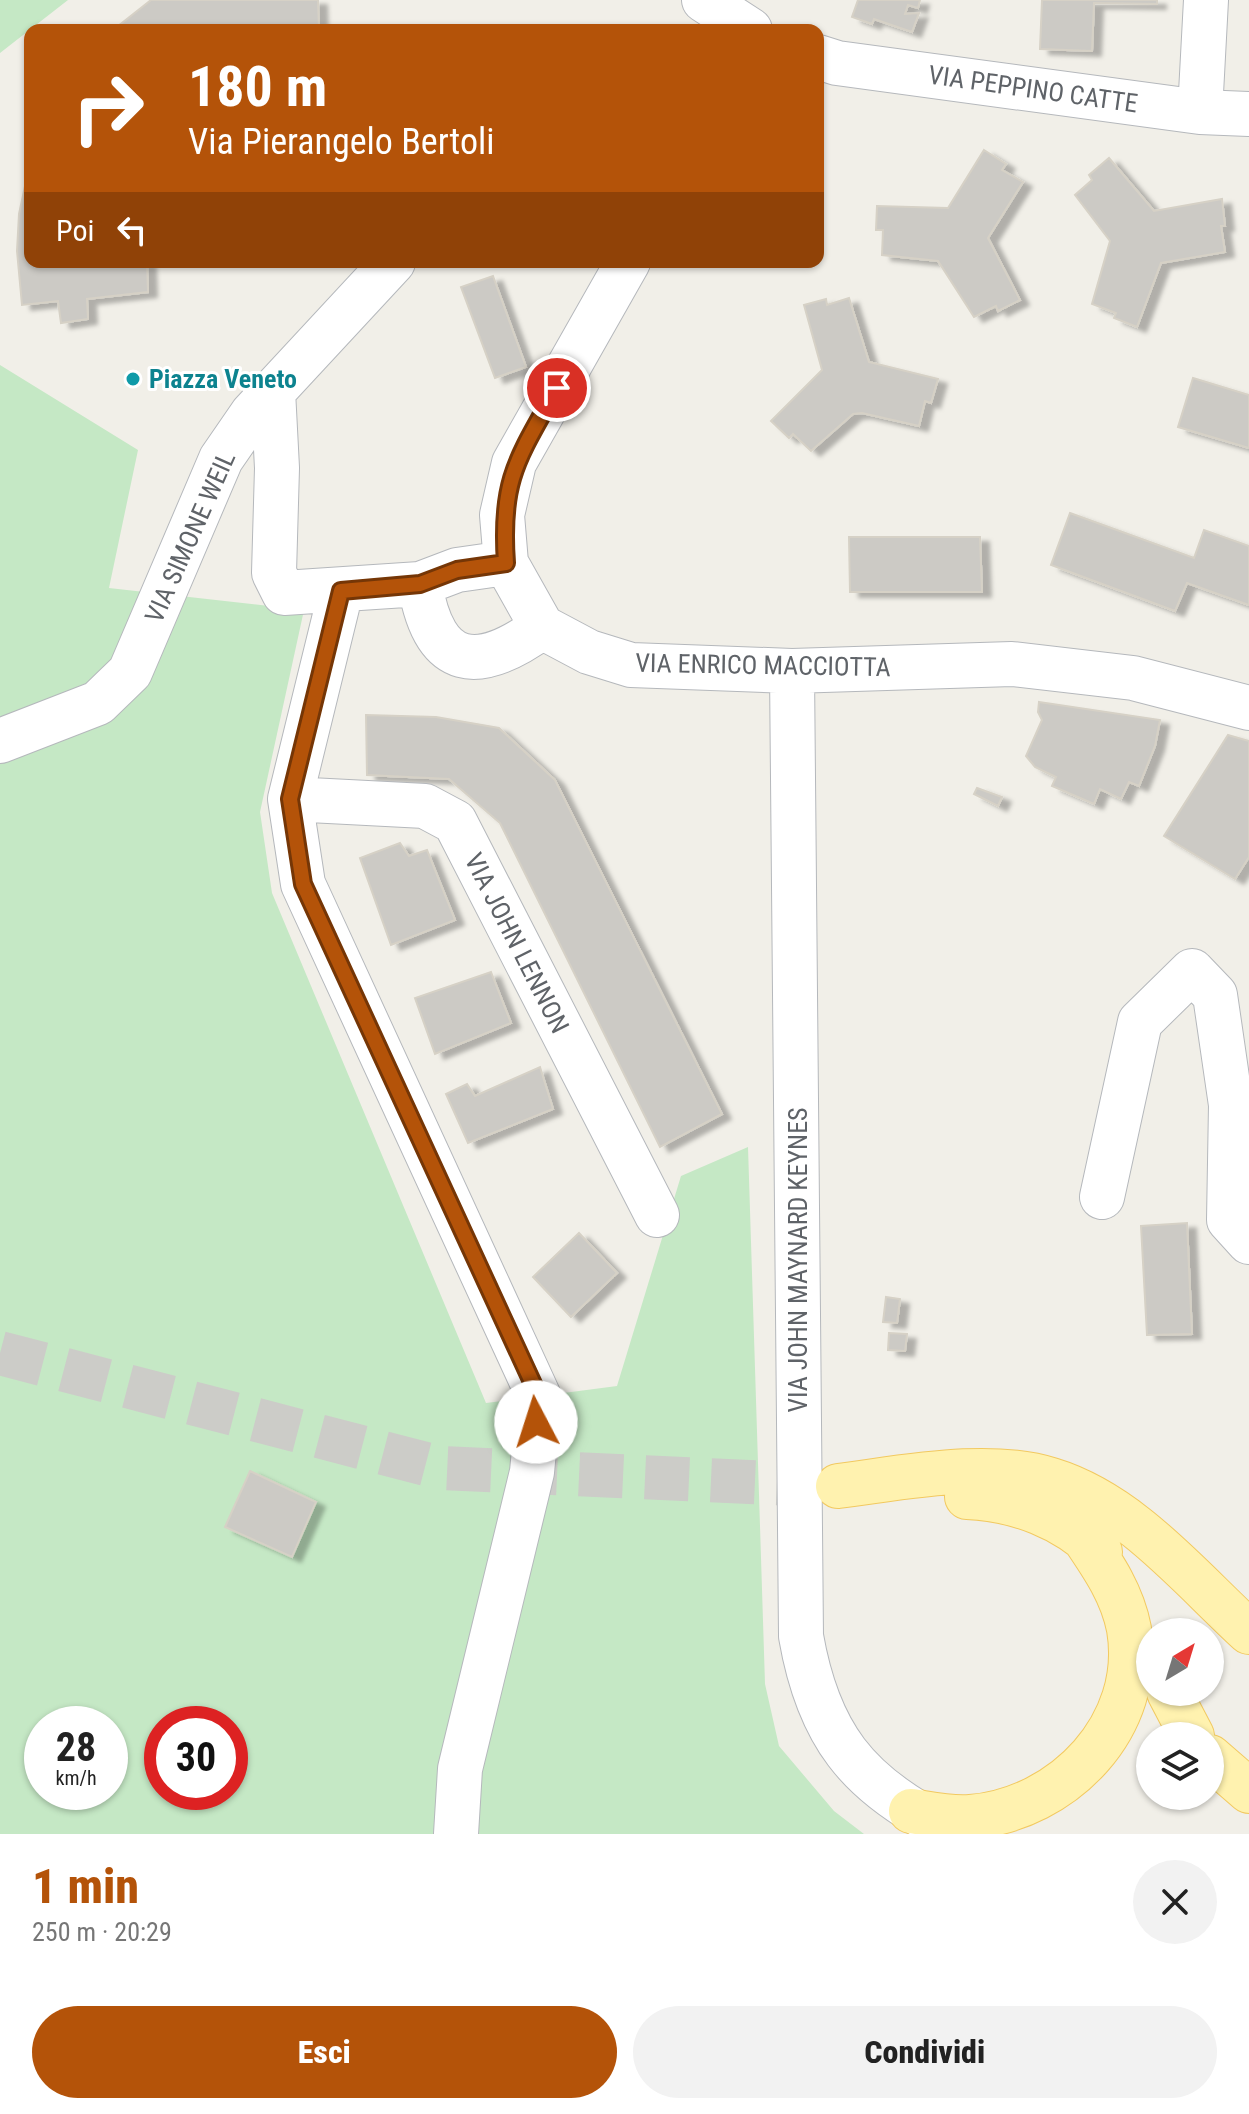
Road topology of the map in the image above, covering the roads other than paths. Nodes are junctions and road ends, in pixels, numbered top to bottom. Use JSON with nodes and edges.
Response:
{"nodes":[{"id":1,"x":704,"y":0,"type":"edge"},
{"id":2,"x":1206,"y":0,"type":"edge"},
{"id":3,"x":737,"y":24,"type":"edge"},
{"id":4,"x":824,"y":59,"type":"edge"},
{"id":5,"x":1200,"y":112,"type":"junction"},
{"id":6,"x":1249,"y":114,"type":"edge"},
{"id":7,"x":387,"y":268,"type":"edge"},
{"id":8,"x":625,"y":268,"type":"edge"},
{"id":9,"x":273,"y":391,"type":"junction"},
{"id":10,"x":506,"y":563,"type":"junction"},
{"id":11,"x":420,"y":584,"type":"junction"},
{"id":12,"x":341,"y":591,"type":"junction"},
{"id":13,"x":542,"y":627,"type":"junction"},
{"id":14,"x":792,"y":671,"type":"junction"},
{"id":15,"x":1249,"y":708,"type":"edge"},
{"id":16,"x":0,"y":741,"type":"edge"},
{"id":17,"x":290,"y":799,"type":"junction"},
{"id":18,"x":1102,"y":1197,"type":"dead end"},
{"id":19,"x":657,"y":1215,"type":"dead end"},
{"id":20,"x":1249,"y":1242,"type":"edge"},
{"id":21,"x":1080,"y":1532,"type":"junction"},
{"id":22,"x":1140,"y":1618,"type":"edge"},
{"id":23,"x":1249,"y":1632,"type":"edge"},
{"id":24,"x":1224,"y":1769,"type":"edge"},
{"id":25,"x":1249,"y":1791,"type":"edge"},
{"id":26,"x":911,"y":1811,"type":"junction"},
{"id":27,"x":456,"y":1834,"type":"edge"},
{"id":28,"x":963,"y":1834,"type":"edge"}],
"edges":[{"from":1,"to":3,"type":"street"},
{"from":2,"to":5,"type":"street"},
{"from":4,"to":5,"type":"street","name":"VIA PEPPINO CATTE"},
{"from":5,"to":6,"type":"street","name":"VIA PEPPINO CATTE"},
{"from":7,"to":9,"type":"street","name":"VIA SIMONE WEIL"},
{"from":8,"to":10,"type":"street"},
{"from":9,"to":12,"type":"street"},
{"from":9,"to":16,"type":"street","name":"VIA SIMONE WEIL"},
{"from":10,"to":11,"type":"street"},
{"from":10,"to":13,"type":"street"},
{"from":11,"to":12,"type":"street"},
{"from":11,"to":13,"type":"street"},
{"from":12,"to":17,"type":"street"},
{"from":13,"to":14,"type":"street","name":"VIA ENRICO MACCIOTTA"},
{"from":14,"to":15,"type":"street","name":"VIA ENRICO MACCIOTTA"},
{"from":14,"to":26,"type":"street","name":"VIA JOHN MAYNARD KEYNES"},
{"from":17,"to":19,"type":"street","name":"VIA JOHN LENNON"},
{"from":17,"to":27,"type":"street"},
{"from":18,"to":20,"type":"street"},
{"from":21,"to":22,"type":"main road"},
{"from":21,"to":23,"type":"main road"},
{"from":21,"to":26,"type":"main road"},
{"from":24,"to":25,"type":"main road"},
{"from":26,"to":28,"type":"street","name":"VIA JOHN MAYNARD KEYNES"}]}
